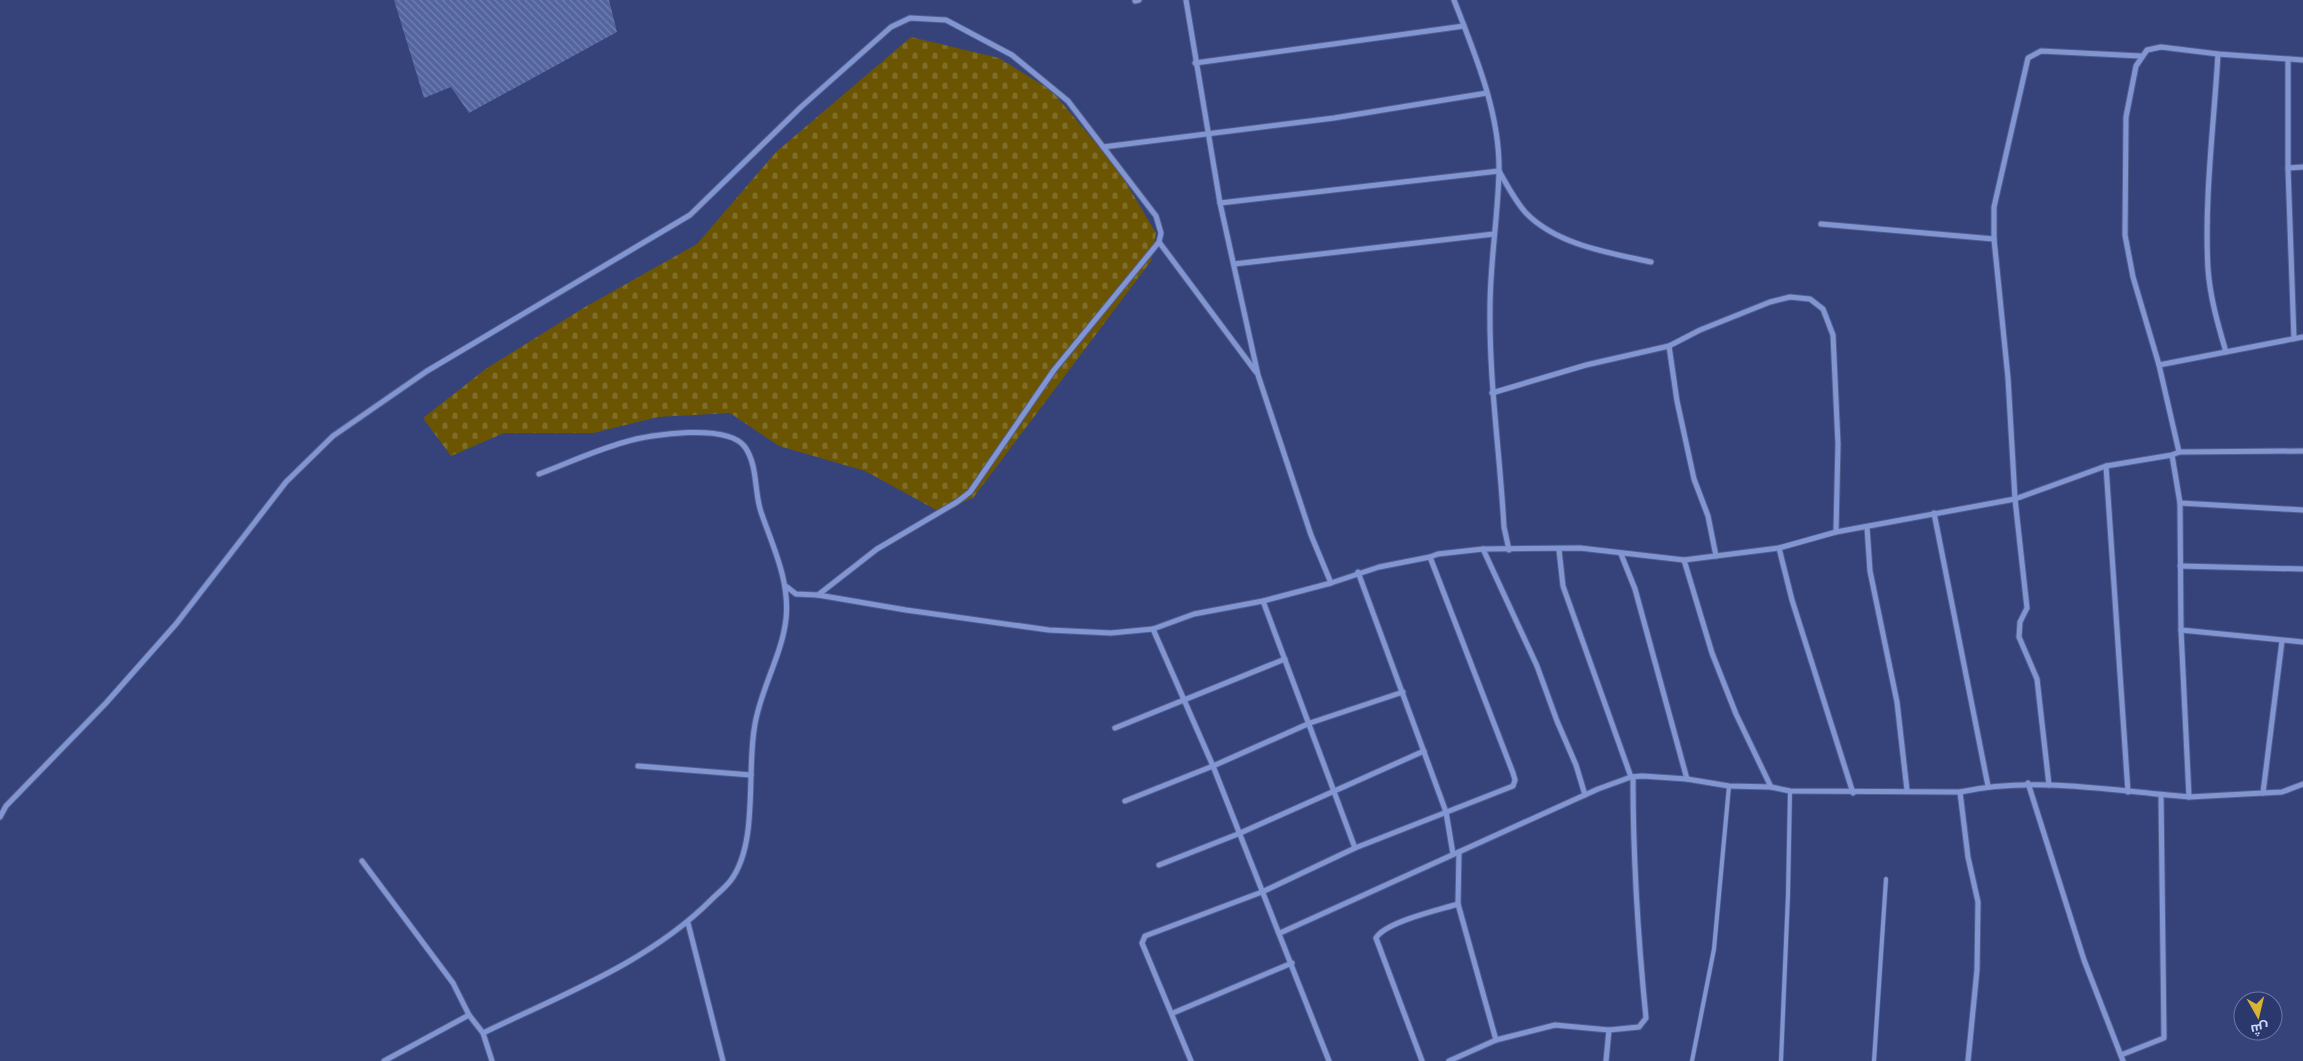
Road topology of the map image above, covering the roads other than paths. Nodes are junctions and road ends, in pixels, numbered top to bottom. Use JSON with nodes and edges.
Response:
{"nodes":[{"id":1,"x":1186,"y":0,"type":"edge"},
{"id":2,"x":1454,"y":0,"type":"edge"},
{"id":3,"x":1464,"y":26,"type":"junction"},
{"id":4,"x":2218,"y":54,"type":"junction"},
{"id":5,"x":2141,"y":56,"type":"junction"},
{"id":6,"x":2288,"y":59,"type":"junction"},
{"id":7,"x":2303,"y":60,"type":"edge"},
{"id":8,"x":1195,"y":63,"type":"junction"},
{"id":9,"x":1487,"y":94,"type":"junction"},
{"id":10,"x":1208,"y":134,"type":"junction"},
{"id":11,"x":1104,"y":147,"type":"junction"},
{"id":12,"x":2303,"y":167,"type":"edge"},
{"id":13,"x":2288,"y":168,"type":"junction"},
{"id":14,"x":1499,"y":170,"type":"junction"},
{"id":15,"x":1220,"y":203,"type":"junction"},
{"id":16,"x":1821,"y":224,"type":"dead end"},
{"id":17,"x":1494,"y":234,"type":"junction"},
{"id":18,"x":1994,"y":239,"type":"junction"},
{"id":19,"x":1159,"y":242,"type":"junction"},
{"id":20,"x":1651,"y":262,"type":"dead end"},
{"id":21,"x":1234,"y":264,"type":"junction"},
{"id":22,"x":2303,"y":337,"type":"edge"},
{"id":23,"x":2294,"y":339,"type":"junction"},
{"id":24,"x":1669,"y":346,"type":"junction"},
{"id":25,"x":2226,"y":352,"type":"junction"},
{"id":26,"x":2159,"y":365,"type":"junction"},
{"id":27,"x":1258,"y":375,"type":"junction"},
{"id":28,"x":1492,"y":393,"type":"junction"},
{"id":29,"x":2303,"y":451,"type":"edge"},
{"id":30,"x":2179,"y":452,"type":"junction"},
{"id":31,"x":2172,"y":455,"type":"junction"},
{"id":32,"x":2106,"y":466,"type":"junction"},
{"id":33,"x":539,"y":474,"type":"dead end"},
{"id":34,"x":2015,"y":499,"type":"junction"},
{"id":35,"x":2180,"y":503,"type":"junction"},
{"id":36,"x":2303,"y":510,"type":"edge"},
{"id":37,"x":1934,"y":513,"type":"junction"},
{"id":38,"x":1867,"y":527,"type":"junction"},
{"id":39,"x":1836,"y":532,"type":"junction"},
{"id":40,"x":1779,"y":548,"type":"junction"},
{"id":41,"x":1483,"y":549,"type":"junction"},
{"id":42,"x":1509,"y":550,"type":"junction"},
{"id":43,"x":1559,"y":550,"type":"junction"},
{"id":44,"x":1621,"y":554,"type":"junction"},
{"id":45,"x":1716,"y":556,"type":"junction"},
{"id":46,"x":1430,"y":558,"type":"junction"},
{"id":47,"x":1684,"y":560,"type":"junction"},
{"id":48,"x":2180,"y":566,"type":"junction"},
{"id":49,"x":2303,"y":569,"type":"edge"},
{"id":50,"x":1358,"y":572,"type":"junction"},
{"id":51,"x":1331,"y":583,"type":"junction"},
{"id":52,"x":787,"y":587,"type":"junction"},
{"id":53,"x":818,"y":595,"type":"junction"},
{"id":54,"x":1263,"y":601,"type":"junction"},
{"id":55,"x":1153,"y":629,"type":"junction"},
{"id":56,"x":2181,"y":630,"type":"junction"},
{"id":57,"x":2282,"y":641,"type":"junction"},
{"id":58,"x":2303,"y":642,"type":"edge"},
{"id":59,"x":1285,"y":659,"type":"junction"},
{"id":60,"x":1403,"y":692,"type":"junction"},
{"id":61,"x":1184,"y":698,"type":"junction"},
{"id":62,"x":1310,"y":723,"type":"junction"},
{"id":63,"x":1115,"y":728,"type":"dead end"},
{"id":64,"x":1424,"y":751,"type":"junction"},
{"id":65,"x":638,"y":766,"type":"dead end"},
{"id":66,"x":1213,"y":766,"type":"junction"},
{"id":67,"x":751,"y":775,"type":"junction"},
{"id":68,"x":1632,"y":778,"type":"junction"},
{"id":69,"x":1687,"y":779,"type":"junction"},
{"id":70,"x":2028,"y":783,"type":"junction"},
{"id":71,"x":2303,"y":784,"type":"edge"},
{"id":72,"x":2049,"y":785,"type":"junction"},
{"id":73,"x":1729,"y":786,"type":"junction"},
{"id":74,"x":1988,"y":786,"type":"junction"},
{"id":75,"x":1771,"y":787,"type":"junction"},
{"id":76,"x":1335,"y":790,"type":"junction"},
{"id":77,"x":1907,"y":790,"type":"junction"},
{"id":78,"x":1790,"y":791,"type":"junction"},
{"id":79,"x":1960,"y":792,"type":"junction"},
{"id":80,"x":2128,"y":792,"type":"junction"},
{"id":81,"x":1853,"y":793,"type":"junction"},
{"id":82,"x":2263,"y":793,"type":"junction"},
{"id":83,"x":1585,"y":795,"type":"junction"},
{"id":84,"x":2161,"y":795,"type":"junction"},
{"id":85,"x":2189,"y":797,"type":"junction"},
{"id":86,"x":1125,"y":801,"type":"dead end"},
{"id":87,"x":1446,"y":812,"type":"junction"},
{"id":88,"x":0,"y":817,"type":"edge"},
{"id":89,"x":1238,"y":834,"type":"junction"},
{"id":90,"x":1355,"y":848,"type":"junction"},
{"id":91,"x":1459,"y":852,"type":"junction"},
{"id":92,"x":1453,"y":854,"type":"junction"},
{"id":93,"x":362,"y":861,"type":"dead end"},
{"id":94,"x":1159,"y":865,"type":"dead end"},
{"id":95,"x":1886,"y":879,"type":"dead end"},
{"id":96,"x":1262,"y":892,"type":"junction"},
{"id":97,"x":1458,"y":904,"type":"junction"},
{"id":98,"x":688,"y":923,"type":"junction"},
{"id":99,"x":1280,"y":933,"type":"junction"},
{"id":100,"x":1292,"y":963,"type":"junction"},
{"id":101,"x":1173,"y":1013,"type":"junction"},
{"id":102,"x":470,"y":1015,"type":"junction"},
{"id":103,"x":1609,"y":1030,"type":"junction"},
{"id":104,"x":483,"y":1032,"type":"junction"},
{"id":105,"x":1496,"y":1040,"type":"junction"},
{"id":106,"x":2122,"y":1058,"type":"edge"},
{"id":107,"x":384,"y":1061,"type":"edge"},
{"id":108,"x":492,"y":1061,"type":"edge"},
{"id":109,"x":723,"y":1061,"type":"edge"},
{"id":110,"x":1192,"y":1061,"type":"edge"},
{"id":111,"x":1329,"y":1061,"type":"edge"},
{"id":112,"x":1422,"y":1061,"type":"edge"},
{"id":113,"x":1449,"y":1061,"type":"edge"},
{"id":114,"x":1606,"y":1061,"type":"edge"},
{"id":115,"x":1692,"y":1061,"type":"edge"},
{"id":116,"x":1781,"y":1061,"type":"edge"},
{"id":117,"x":1874,"y":1061,"type":"edge"},
{"id":118,"x":1968,"y":1061,"type":"edge"}],
"edges":[{"from":1,"to":8,"type":"street"},
{"from":2,"to":3,"type":"street"},
{"from":3,"to":8,"type":"street"},
{"from":3,"to":9,"type":"street"},
{"from":4,"to":5,"type":"street"},
{"from":4,"to":6,"type":"street"},
{"from":4,"to":25,"type":"street"},
{"from":5,"to":18,"type":"street"},
{"from":5,"to":26,"type":"street"},
{"from":6,"to":7,"type":"street"},
{"from":6,"to":13,"type":"street"},
{"from":8,"to":10,"type":"street"},
{"from":9,"to":10,"type":"street"},
{"from":9,"to":14,"type":"street"},
{"from":10,"to":11,"type":"street"},
{"from":10,"to":15,"type":"street"},
{"from":11,"to":19,"type":"street"},
{"from":11,"to":88,"type":"street"},
{"from":12,"to":13,"type":"street"},
{"from":13,"to":23,"type":"street"},
{"from":14,"to":15,"type":"street"},
{"from":14,"to":17,"type":"street"},
{"from":14,"to":20,"type":"street"},
{"from":15,"to":21,"type":"street"},
{"from":16,"to":18,"type":"street"},
{"from":17,"to":21,"type":"street"},
{"from":17,"to":28,"type":"street"},
{"from":18,"to":34,"type":"street"},
{"from":19,"to":27,"type":"street"},
{"from":19,"to":53,"type":"street"},
{"from":21,"to":27,"type":"street"},
{"from":22,"to":23,"type":"street"},
{"from":23,"to":25,"type":"street"},
{"from":24,"to":28,"type":"street"},
{"from":24,"to":39,"type":"street"},
{"from":24,"to":45,"type":"street"},
{"from":25,"to":26,"type":"street"},
{"from":26,"to":30,"type":"street"},
{"from":27,"to":51,"type":"street"},
{"from":28,"to":42,"type":"street"},
{"from":29,"to":30,"type":"street"},
{"from":30,"to":31,"type":"street"},
{"from":31,"to":32,"type":"street"},
{"from":31,"to":35,"type":"street"},
{"from":32,"to":34,"type":"street"},
{"from":32,"to":80,"type":"street"},
{"from":33,"to":52,"type":"street"},
{"from":34,"to":37,"type":"street"},
{"from":34,"to":72,"type":"street"},
{"from":35,"to":36,"type":"street"},
{"from":35,"to":48,"type":"street"},
{"from":37,"to":38,"type":"street"},
{"from":37,"to":74,"type":"street"},
{"from":38,"to":39,"type":"street"},
{"from":38,"to":77,"type":"street"},
{"from":39,"to":40,"type":"street"},
{"from":40,"to":45,"type":"street"},
{"from":40,"to":81,"type":"street"},
{"from":41,"to":42,"type":"street"},
{"from":41,"to":46,"type":"street"},
{"from":41,"to":83,"type":"street"},
{"from":42,"to":43,"type":"street"},
{"from":43,"to":44,"type":"street"},
{"from":43,"to":68,"type":"street"},
{"from":44,"to":47,"type":"street"},
{"from":44,"to":69,"type":"street"},
{"from":45,"to":47,"type":"street"},
{"from":46,"to":50,"type":"street"},
{"from":46,"to":87,"type":"street"},
{"from":47,"to":75,"type":"street"},
{"from":48,"to":49,"type":"street"},
{"from":48,"to":56,"type":"street"},
{"from":50,"to":51,"type":"street"},
{"from":50,"to":60,"type":"street"},
{"from":51,"to":54,"type":"street"},
{"from":52,"to":53,"type":"street"},
{"from":52,"to":67,"type":"street"},
{"from":53,"to":55,"type":"street"},
{"from":54,"to":55,"type":"street"},
{"from":54,"to":59,"type":"street"},
{"from":55,"to":61,"type":"street"},
{"from":56,"to":57,"type":"street"},
{"from":56,"to":85,"type":"street"},
{"from":57,"to":58,"type":"street"},
{"from":57,"to":82,"type":"street"},
{"from":59,"to":61,"type":"street"},
{"from":59,"to":62,"type":"street"},
{"from":60,"to":62,"type":"street"},
{"from":60,"to":64,"type":"street"},
{"from":61,"to":63,"type":"street"},
{"from":61,"to":66,"type":"street"},
{"from":62,"to":66,"type":"street"},
{"from":62,"to":76,"type":"street"},
{"from":64,"to":76,"type":"street"},
{"from":64,"to":87,"type":"street"},
{"from":65,"to":67,"type":"street"},
{"from":66,"to":86,"type":"street"},
{"from":66,"to":89,"type":"street"},
{"from":67,"to":98,"type":"street"},
{"from":68,"to":69,"type":"street"},
{"from":68,"to":83,"type":"street"},
{"from":68,"to":103,"type":"street"},
{"from":69,"to":73,"type":"street"},
{"from":70,"to":72,"type":"street"},
{"from":70,"to":74,"type":"street"},
{"from":70,"to":106,"type":"street"},
{"from":71,"to":82,"type":"street"},
{"from":72,"to":80,"type":"street"},
{"from":73,"to":75,"type":"street"},
{"from":73,"to":115,"type":"lane"},
{"from":74,"to":79,"type":"street"},
{"from":75,"to":78,"type":"street"},
{"from":76,"to":89,"type":"street"},
{"from":76,"to":90,"type":"street"},
{"from":77,"to":79,"type":"street"},
{"from":77,"to":81,"type":"street"},
{"from":78,"to":81,"type":"street"},
{"from":78,"to":116,"type":"lane"},
{"from":79,"to":118,"type":"street"},
{"from":80,"to":84,"type":"street"},
{"from":82,"to":85,"type":"street"},
{"from":83,"to":91,"type":"street"},
{"from":84,"to":85,"type":"street"},
{"from":84,"to":106,"type":"street"},
{"from":87,"to":90,"type":"street"},
{"from":87,"to":92,"type":"street"},
{"from":89,"to":94,"type":"street"},
{"from":89,"to":96,"type":"street"},
{"from":90,"to":96,"type":"street"},
{"from":91,"to":92,"type":"street"},
{"from":91,"to":97,"type":"street"},
{"from":92,"to":99,"type":"street"},
{"from":93,"to":102,"type":"street"},
{"from":95,"to":117,"type":"lane"},
{"from":96,"to":99,"type":"street"},
{"from":96,"to":101,"type":"street"},
{"from":97,"to":105,"type":"street"},
{"from":97,"to":112,"type":"street"},
{"from":98,"to":104,"type":"street"},
{"from":98,"to":109,"type":"street"},
{"from":99,"to":100,"type":"street"},
{"from":100,"to":101,"type":"street"},
{"from":100,"to":111,"type":"street"},
{"from":101,"to":110,"type":"street"},
{"from":102,"to":104,"type":"street"},
{"from":102,"to":107,"type":"street"},
{"from":103,"to":105,"type":"street"},
{"from":103,"to":114,"type":"street"},
{"from":104,"to":108,"type":"street"},
{"from":105,"to":113,"type":"street"}]}
